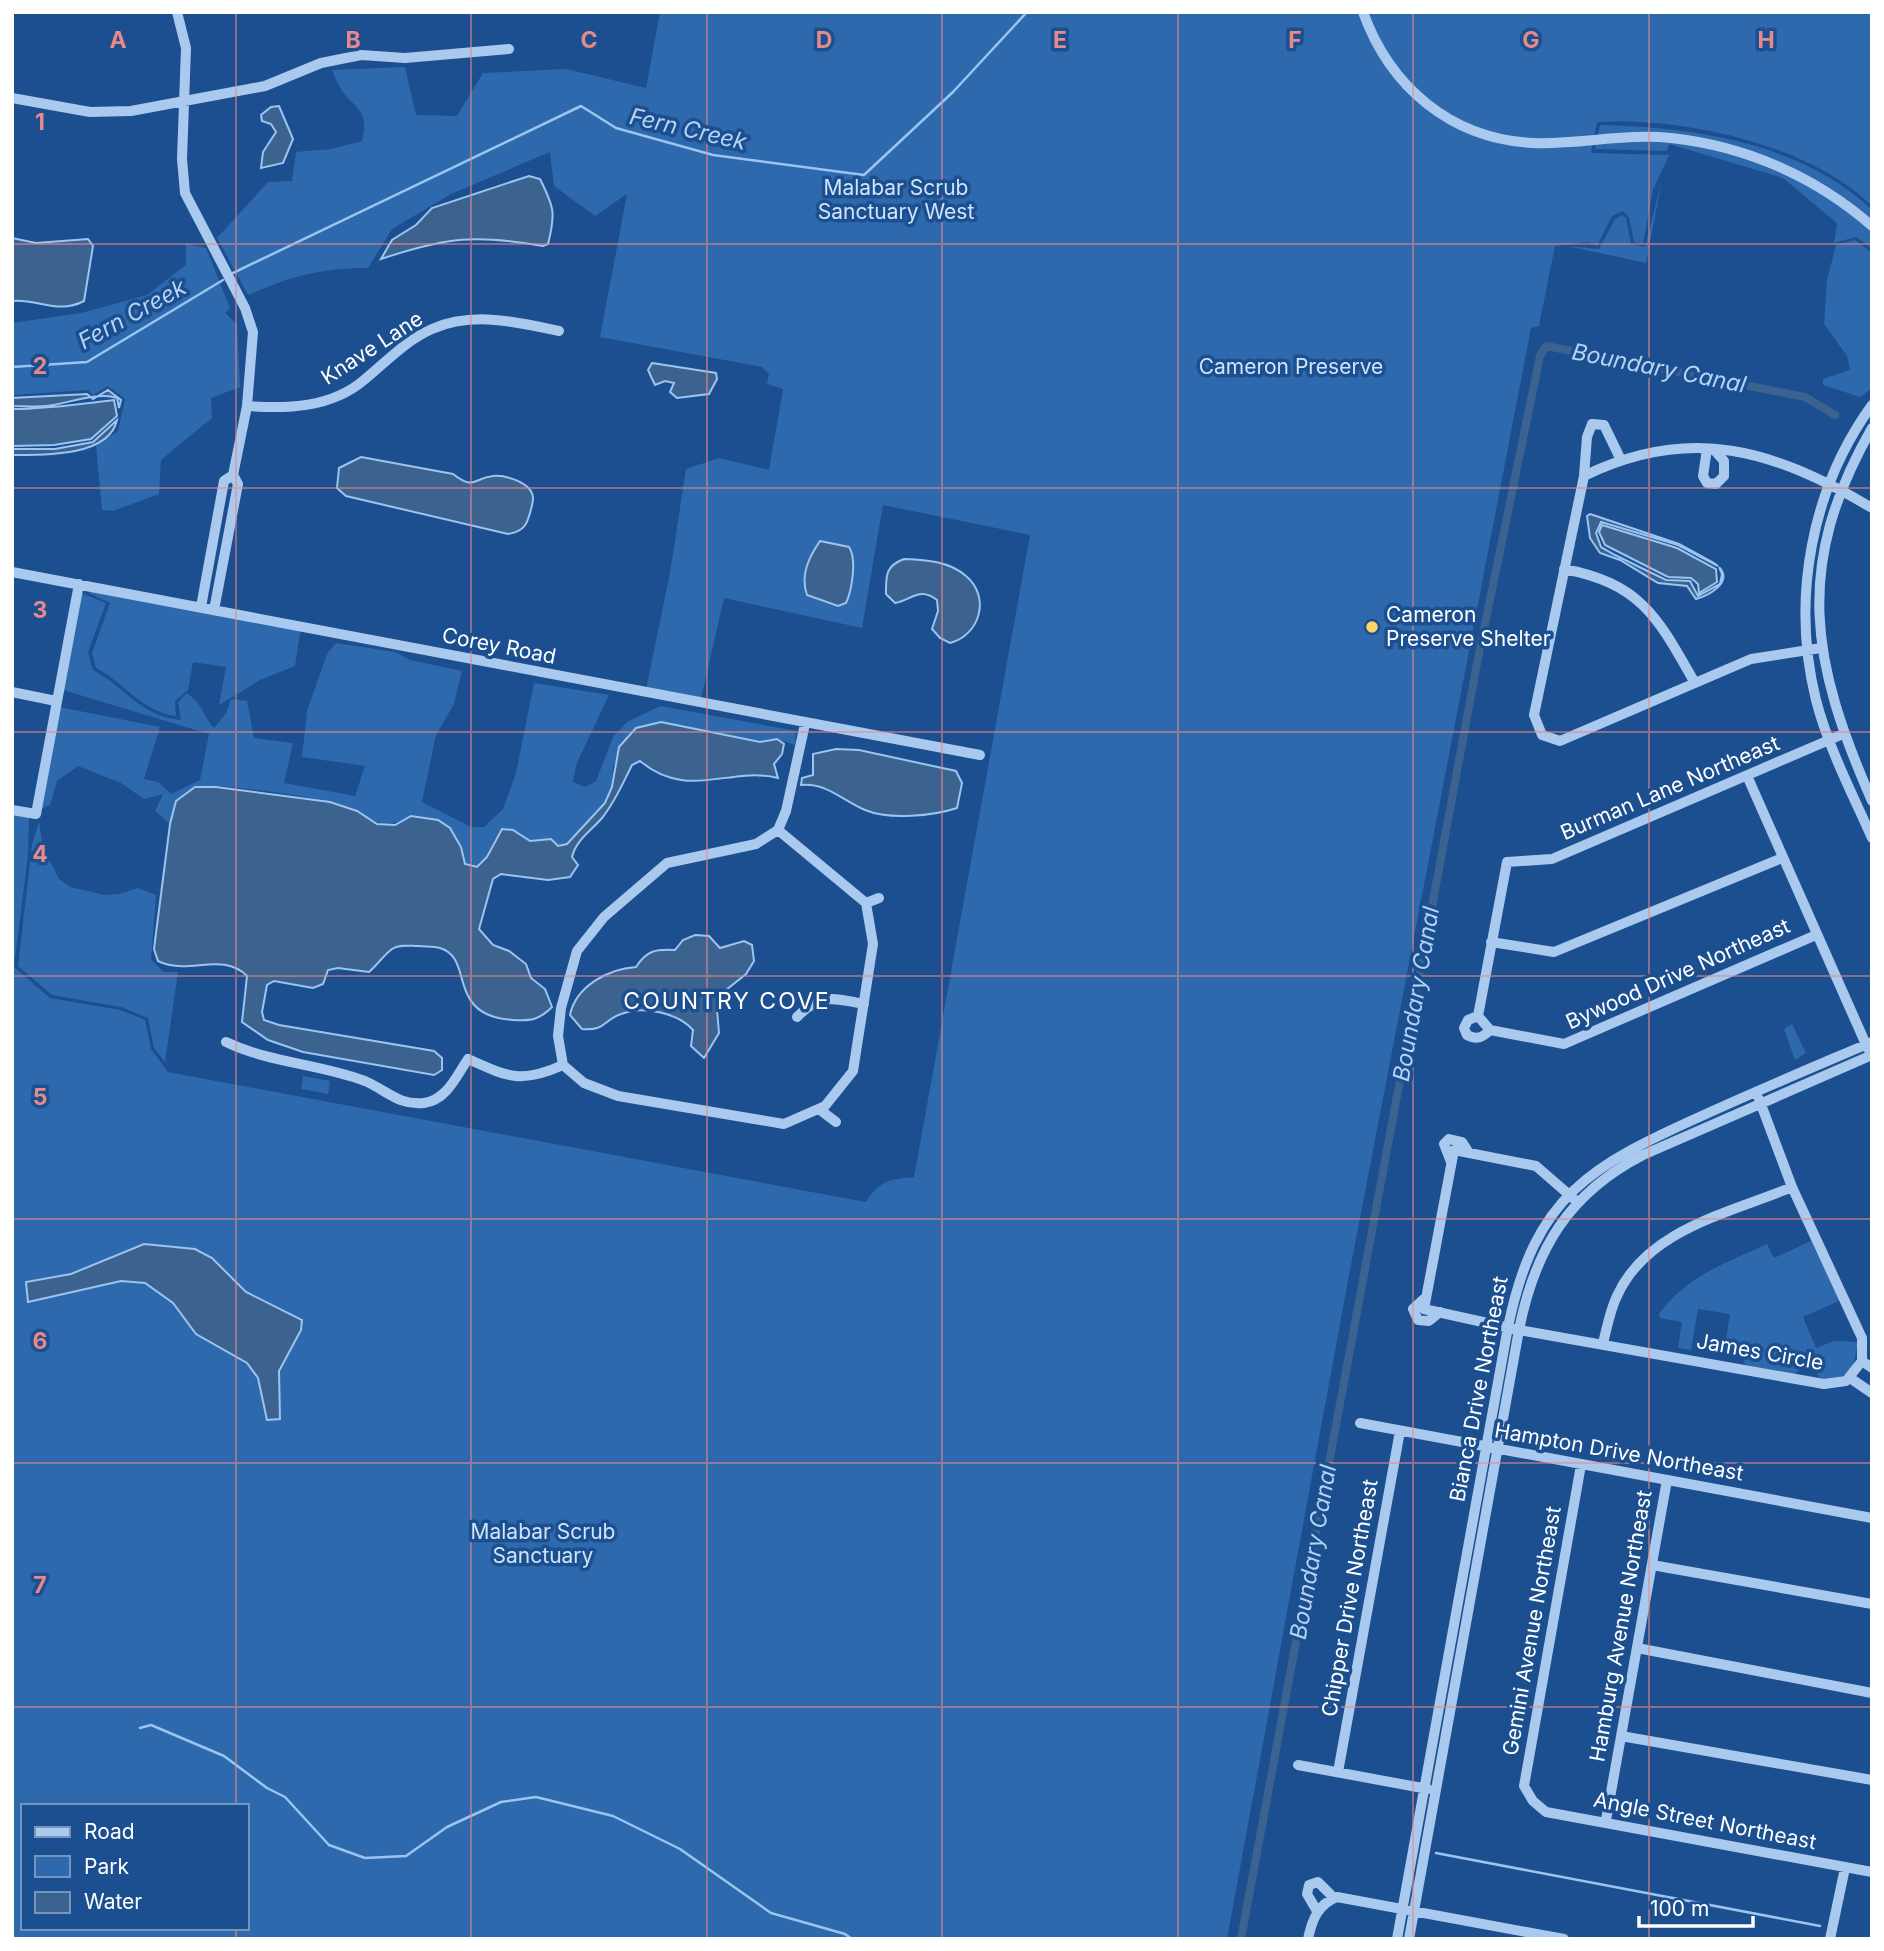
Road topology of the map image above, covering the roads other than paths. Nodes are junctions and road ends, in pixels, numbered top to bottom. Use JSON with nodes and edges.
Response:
{"nodes":[{"id":1,"x":177,"y":12,"type":"edge"},
{"id":2,"x":1363,"y":12,"type":"edge"},
{"id":3,"x":509,"y":50,"type":"dead end"},
{"id":4,"x":12,"y":98,"type":"edge"},
{"id":5,"x":184,"y":102,"type":"junction"},
{"id":6,"x":1872,"y":226,"type":"edge"},
{"id":7,"x":559,"y":331,"type":"dead end"},
{"id":8,"x":1872,"y":405,"type":"edge"},
{"id":9,"x":247,"y":406,"type":"junction"},
{"id":10,"x":1872,"y":428,"type":"edge"},
{"id":11,"x":1620,"y":458,"type":"junction"},
{"id":12,"x":233,"y":475,"type":"junction"},
{"id":13,"x":1584,"y":476,"type":"junction"},
{"id":14,"x":1829,"y":484,"type":"junction"},
{"id":15,"x":1841,"y":490,"type":"junction"},
{"id":16,"x":1872,"y":508,"type":"edge"},
{"id":17,"x":210,"y":555,"type":"junction"},
{"id":18,"x":224,"y":557,"type":"junction"},
{"id":19,"x":1564,"y":569,"type":"junction"},
{"id":20,"x":12,"y":572,"type":"edge"},
{"id":21,"x":79,"y":584,"type":"junction"},
{"id":22,"x":201,"y":607,"type":"junction"},
{"id":23,"x":215,"y":610,"type":"junction"},
{"id":24,"x":1821,"y":648,"type":"junction"},
{"id":25,"x":1808,"y":650,"type":"junction"},
{"id":26,"x":1695,"y":683,"type":"junction"},
{"id":27,"x":12,"y":692,"type":"edge"},
{"id":28,"x":55,"y":701,"type":"junction"},
{"id":29,"x":805,"y":724,"type":"junction"},
{"id":30,"x":1843,"y":734,"type":"junction"},
{"id":31,"x":1829,"y":740,"type":"junction"},
{"id":32,"x":979,"y":755,"type":"dead end"},
{"id":33,"x":1748,"y":778,"type":"junction"},
{"id":34,"x":1872,"y":801,"type":"edge"},
{"id":35,"x":12,"y":810,"type":"edge"},
{"id":36,"x":778,"y":830,"type":"junction"},
{"id":37,"x":1872,"y":838,"type":"edge"},
{"id":38,"x":1782,"y":858,"type":"junction"},
{"id":39,"x":879,"y":898,"type":"dead end"},
{"id":40,"x":866,"y":903,"type":"junction"},
{"id":41,"x":1816,"y":935,"type":"junction"},
{"id":42,"x":1491,"y":942,"type":"junction"},
{"id":43,"x":864,"y":1004,"type":"junction"},
{"id":44,"x":1478,"y":1016,"type":"junction"},
{"id":45,"x":797,"y":1017,"type":"dead end"},
{"id":46,"x":1490,"y":1030,"type":"junction"},
{"id":47,"x":226,"y":1042,"type":"dead end"},
{"id":48,"x":1869,"y":1043,"type":"edge"},
{"id":49,"x":1871,"y":1055,"type":"edge"},
{"id":50,"x":563,"y":1065,"type":"junction"},
{"id":51,"x":1756,"y":1092,"type":"junction"},
{"id":52,"x":1761,"y":1104,"type":"junction"},
{"id":53,"x":819,"y":1109,"type":"junction"},
{"id":54,"x":836,"y":1122,"type":"dead end"},
{"id":55,"x":1660,"y":1135,"type":"junction"},
{"id":56,"x":1664,"y":1146,"type":"junction"},
{"id":57,"x":1469,"y":1153,"type":"junction"},
{"id":58,"x":1451,"y":1162,"type":"junction"},
{"id":59,"x":1792,"y":1187,"type":"junction"},
{"id":60,"x":1573,"y":1199,"type":"junction"},
{"id":61,"x":1513,"y":1328,"type":"junction"},
{"id":62,"x":1603,"y":1343,"type":"junction"},
{"id":63,"x":1862,"y":1361,"type":"junction"},
{"id":64,"x":1872,"y":1368,"type":"edge"},
{"id":65,"x":1850,"y":1378,"type":"junction"},
{"id":66,"x":1872,"y":1393,"type":"edge"},
{"id":67,"x":1360,"y":1423,"type":"dead end"},
{"id":68,"x":1400,"y":1431,"type":"junction"},
{"id":69,"x":1486,"y":1448,"type":"junction"},
{"id":70,"x":1498,"y":1450,"type":"junction"},
{"id":71,"x":1581,"y":1465,"type":"junction"},
{"id":72,"x":1667,"y":1480,"type":"junction"},
{"id":73,"x":1872,"y":1518,"type":"edge"},
{"id":74,"x":1466,"y":1560,"type":"junction"},
{"id":75,"x":1477,"y":1562,"type":"junction"},
{"id":76,"x":1651,"y":1565,"type":"junction"},
{"id":77,"x":1872,"y":1604,"type":"edge"},
{"id":78,"x":1637,"y":1648,"type":"junction"},
{"id":79,"x":1445,"y":1675,"type":"junction"},
{"id":80,"x":1456,"y":1676,"type":"junction"},
{"id":81,"x":1872,"y":1693,"type":"edge"},
{"id":82,"x":1621,"y":1735,"type":"junction"},
{"id":83,"x":1298,"y":1765,"type":"dead end"},
{"id":84,"x":1338,"y":1772,"type":"junction"},
{"id":85,"x":1872,"y":1780,"type":"edge"},
{"id":86,"x":1430,"y":1790,"type":"junction"},
{"id":87,"x":1533,"y":1801,"type":"joint"},
{"id":88,"x":1606,"y":1820,"type":"junction"},
{"id":89,"x":1845,"y":1868,"type":"junction"},
{"id":90,"x":1872,"y":1872,"type":"edge"},
{"id":91,"x":1402,"y":1909,"type":"junction"},
{"id":92,"x":1414,"y":1911,"type":"junction"},
{"id":93,"x":1308,"y":1939,"type":"edge"},
{"id":94,"x":1397,"y":1939,"type":"edge"},
{"id":95,"x":1409,"y":1939,"type":"edge"},
{"id":96,"x":1564,"y":1939,"type":"edge"},
{"id":97,"x":1830,"y":1939,"type":"edge"}],
"edges":[{"from":1,"to":5,"type":"street"},
{"from":2,"to":6,"type":"street"},
{"from":3,"to":5,"type":"street"},
{"from":4,"to":5,"type":"street"},
{"from":5,"to":9,"type":"street"},
{"from":7,"to":9,"type":"street","name":"Knave Lane"},
{"from":8,"to":14,"type":"street"},
{"from":9,"to":12,"type":"street"},
{"from":10,"to":15,"type":"street"},
{"from":11,"to":13,"type":"street"},
{"from":11,"to":13,"type":"street"},
{"from":11,"to":14,"type":"street"},
{"from":12,"to":17,"type":"street"},
{"from":12,"to":18,"type":"street"},
{"from":13,"to":19,"type":"street"},
{"from":14,"to":15,"type":"street"},
{"from":14,"to":25,"type":"street"},
{"from":15,"to":16,"type":"street"},
{"from":15,"to":24,"type":"street"},
{"from":17,"to":18,"type":"street"},
{"from":17,"to":22,"type":"street"},
{"from":18,"to":23,"type":"street"},
{"from":19,"to":26,"type":"street"},
{"from":19,"to":26,"type":"street"},
{"from":20,"to":21,"type":"street","name":"Corey Road"},
{"from":21,"to":22,"type":"street","name":"Corey Road"},
{"from":21,"to":28,"type":"street"},
{"from":22,"to":23,"type":"street","name":"Corey Road"},
{"from":23,"to":29,"type":"street","name":"Corey Road"},
{"from":24,"to":25,"type":"street"},
{"from":24,"to":30,"type":"street"},
{"from":25,"to":26,"type":"street"},
{"from":25,"to":31,"type":"street"},
{"from":27,"to":28,"type":"street"},
{"from":28,"to":35,"type":"street"},
{"from":29,"to":32,"type":"street","name":"Corey Road"},
{"from":29,"to":36,"type":"street"},
{"from":30,"to":31,"type":"street","name":"Burman Lane Northeast"},
{"from":30,"to":34,"type":"street"},
{"from":31,"to":33,"type":"street","name":"Burman Lane Northeast"},
{"from":31,"to":37,"type":"street"},
{"from":33,"to":38,"type":"street"},
{"from":33,"to":42,"type":"street","name":"Burman Lane Northeast"},
{"from":36,"to":40,"type":"street"},
{"from":36,"to":50,"type":"street"},
{"from":38,"to":41,"type":"street"},
{"from":38,"to":42,"type":"street"},
{"from":39,"to":40,"type":"street"},
{"from":40,"to":43,"type":"street"},
{"from":41,"to":46,"type":"street","name":"Bywood Drive Northeast"},
{"from":41,"to":48,"type":"street"},
{"from":42,"to":44,"type":"street"},
{"from":43,"to":45,"type":"street"},
{"from":43,"to":53,"type":"street"},
{"from":44,"to":46,"type":"street"},
{"from":44,"to":46,"type":"street"},
{"from":47,"to":50,"type":"street"},
{"from":48,"to":49,"type":"street"},
{"from":48,"to":51,"type":"street","name":"Bianca Drive Northeast"},
{"from":49,"to":52,"type":"street","name":"Bianca Drive Northeast"},
{"from":50,"to":53,"type":"street"},
{"from":51,"to":52,"type":"street"},
{"from":51,"to":55,"type":"street","name":"Bianca Drive Northeast"},
{"from":52,"to":56,"type":"street","name":"Bianca Drive Northeast"},
{"from":52,"to":59,"type":"street"},
{"from":53,"to":54,"type":"street"},
{"from":55,"to":56,"type":"street"},
{"from":55,"to":60,"type":"street","name":"Bianca Drive Northeast"},
{"from":56,"to":60,"type":"street","name":"Bianca Drive Northeast"},
{"from":57,"to":58,"type":"street"},
{"from":57,"to":58,"type":"street"},
{"from":57,"to":60,"type":"street"},
{"from":58,"to":61,"type":"street","name":"James Circle"},
{"from":59,"to":62,"type":"street"},
{"from":59,"to":63,"type":"street"},
{"from":60,"to":61,"type":"street","name":"Bianca Drive Northeast"},
{"from":61,"to":62,"type":"street","name":"James Circle"},
{"from":61,"to":69,"type":"street","name":"Bianca Drive Northeast"},
{"from":61,"to":70,"type":"street","name":"Bianca Drive Northeast"},
{"from":62,"to":65,"type":"street","name":"James Circle"},
{"from":63,"to":64,"type":"street"},
{"from":63,"to":65,"type":"street","name":"James Circle"},
{"from":65,"to":66,"type":"street"},
{"from":67,"to":68,"type":"street","name":"Hampton Drive Northeast"},
{"from":68,"to":69,"type":"street","name":"Hampton Drive Northeast"},
{"from":68,"to":84,"type":"street","name":"Chipper Drive Northeast"},
{"from":69,"to":70,"type":"street","name":"Hampton Drive Northeast"},
{"from":69,"to":74,"type":"street","name":"Bianca Drive Northeast"},
{"from":70,"to":71,"type":"street","name":"Hampton Drive Northeast"},
{"from":70,"to":75,"type":"street","name":"Bianca Drive Northeast"},
{"from":71,"to":72,"type":"street","name":"Hampton Drive Northeast"},
{"from":71,"to":87,"type":"street","name":"Gemini Avenue Northeast"},
{"from":72,"to":73,"type":"street","name":"Hampton Drive Northeast"},
{"from":72,"to":76,"type":"street","name":"Hamburg Avenue Northeast"},
{"from":74,"to":75,"type":"street"},
{"from":74,"to":79,"type":"street","name":"Bianca Drive Northeast"},
{"from":75,"to":80,"type":"street","name":"Bianca Drive Northeast"},
{"from":76,"to":77,"type":"street"},
{"from":76,"to":78,"type":"street","name":"Hamburg Avenue Northeast"},
{"from":78,"to":81,"type":"street"},
{"from":78,"to":82,"type":"street","name":"Hamburg Avenue Northeast"},
{"from":79,"to":80,"type":"street"},
{"from":79,"to":86,"type":"street","name":"Bianca Drive Northeast"},
{"from":80,"to":86,"type":"street","name":"Bianca Drive Northeast"},
{"from":82,"to":85,"type":"street"},
{"from":82,"to":88,"type":"street","name":"Hamburg Avenue Northeast"},
{"from":83,"to":84,"type":"street"},
{"from":84,"to":86,"type":"street"},
{"from":86,"to":91,"type":"street","name":"Bianca Drive Northeast"},
{"from":86,"to":92,"type":"street","name":"Bianca Drive Northeast"},
{"from":87,"to":88,"type":"street","name":"Angle Street Northeast"},
{"from":88,"to":89,"type":"street","name":"Angle Street Northeast"},
{"from":89,"to":90,"type":"street","name":"Angle Street Northeast"},
{"from":89,"to":97,"type":"street"},
{"from":91,"to":92,"type":"street"},
{"from":91,"to":93,"type":"street"},
{"from":91,"to":94,"type":"street","name":"Bianca Drive Northeast"},
{"from":92,"to":95,"type":"street","name":"Bianca Drive Northeast"},
{"from":92,"to":96,"type":"street"}]}
